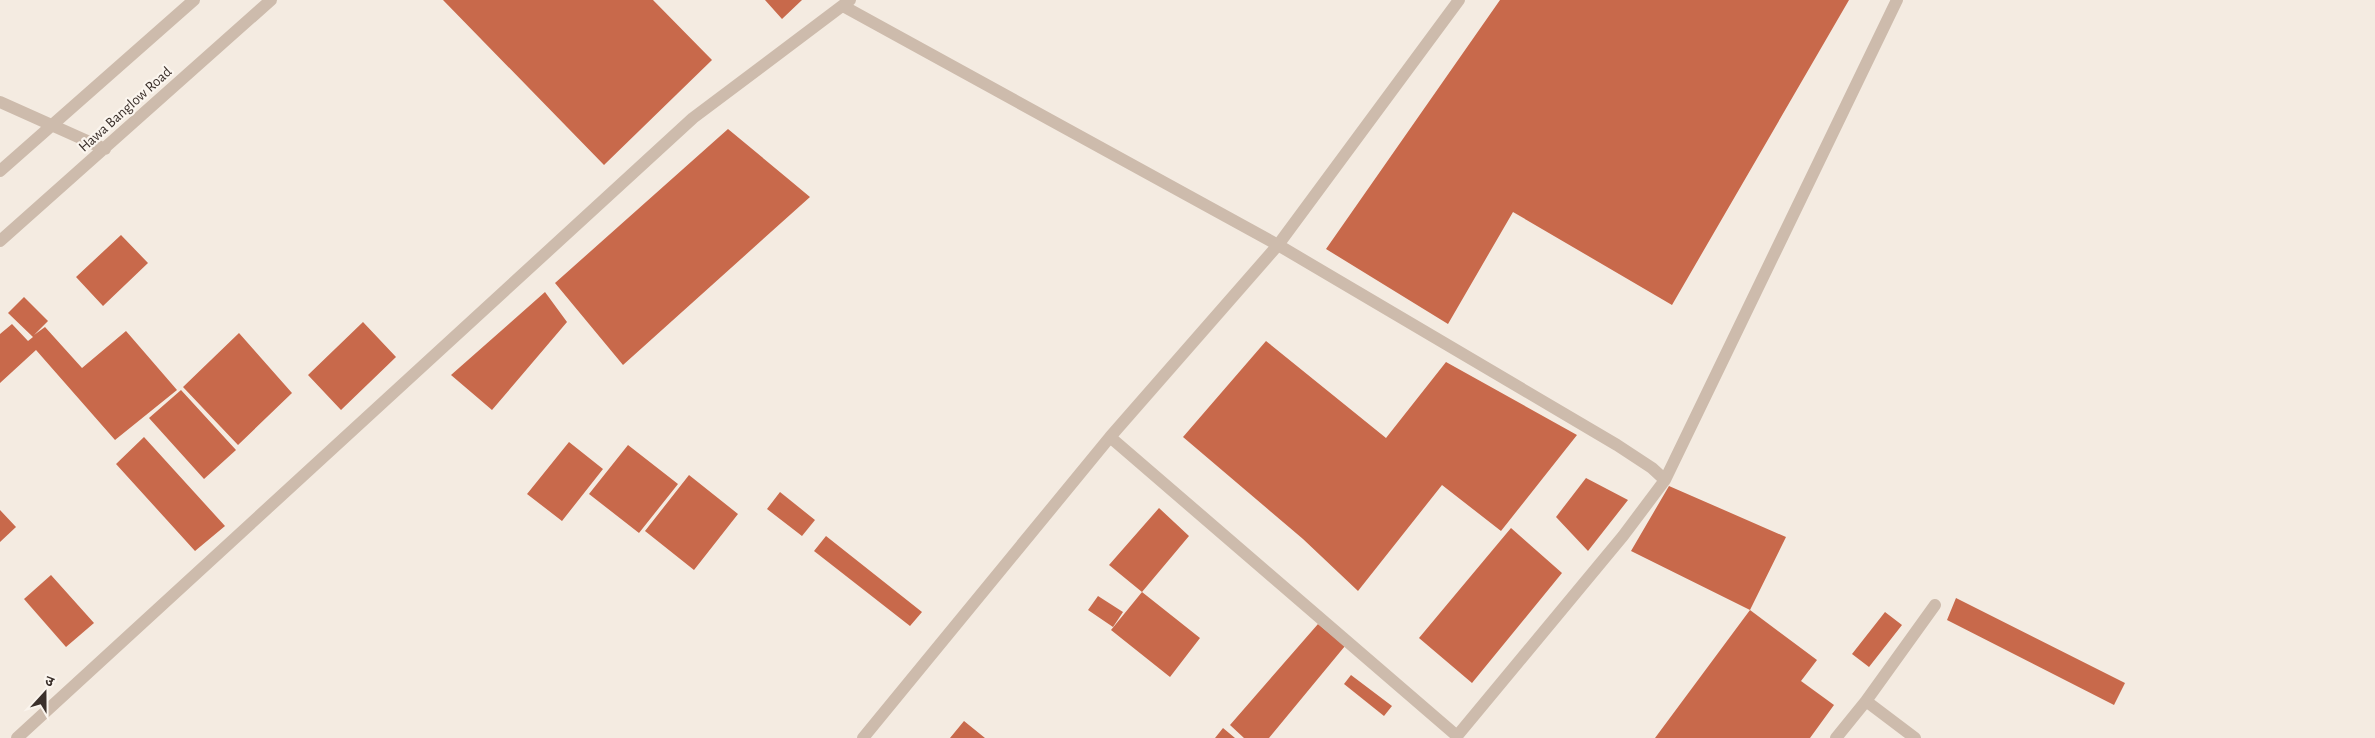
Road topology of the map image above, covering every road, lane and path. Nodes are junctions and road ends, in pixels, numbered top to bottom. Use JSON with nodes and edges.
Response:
{"nodes":[{"id":1,"x":194,"y":0,"type":"edge"},
{"id":2,"x":271,"y":0,"type":"edge"},
{"id":3,"x":1459,"y":0,"type":"edge"},
{"id":4,"x":1897,"y":0,"type":"edge"},
{"id":5,"x":846,"y":3,"type":"edge"},
{"id":6,"x":0,"y":102,"type":"edge"},
{"id":7,"x":51,"y":124,"type":"junction"},
{"id":8,"x":106,"y":149,"type":"junction"},
{"id":9,"x":0,"y":170,"type":"edge"},
{"id":10,"x":0,"y":241,"type":"edge"},
{"id":11,"x":1278,"y":245,"type":"junction"},
{"id":12,"x":1110,"y":437,"type":"junction"},
{"id":13,"x":1665,"y":480,"type":"junction"},
{"id":14,"x":1935,"y":605,"type":"dead end"},
{"id":15,"x":1866,"y":701,"type":"junction"},
{"id":16,"x":1457,"y":737,"type":"edge"},
{"id":17,"x":17,"y":738,"type":"edge"},
{"id":18,"x":863,"y":738,"type":"edge"},
{"id":19,"x":1836,"y":738,"type":"edge"},
{"id":20,"x":1915,"y":738,"type":"edge"}],
"edges":[{"from":1,"to":7,"type":"street"},
{"from":2,"to":8,"type":"street","name":"Hawa Banglow Road"},
{"from":3,"to":11,"type":"street"},
{"from":4,"to":13,"type":"street"},
{"from":5,"to":11,"type":"street"},
{"from":5,"to":17,"type":"street"},
{"from":6,"to":7,"type":"street"},
{"from":7,"to":8,"type":"street"},
{"from":7,"to":9,"type":"street"},
{"from":8,"to":10,"type":"street","name":"Hawa Banglow Road"},
{"from":11,"to":12,"type":"street"},
{"from":11,"to":13,"type":"street"},
{"from":12,"to":16,"type":"street"},
{"from":12,"to":18,"type":"street"},
{"from":13,"to":16,"type":"street"},
{"from":14,"to":15,"type":"street"},
{"from":15,"to":19,"type":"street"},
{"from":15,"to":20,"type":"street"}]}
